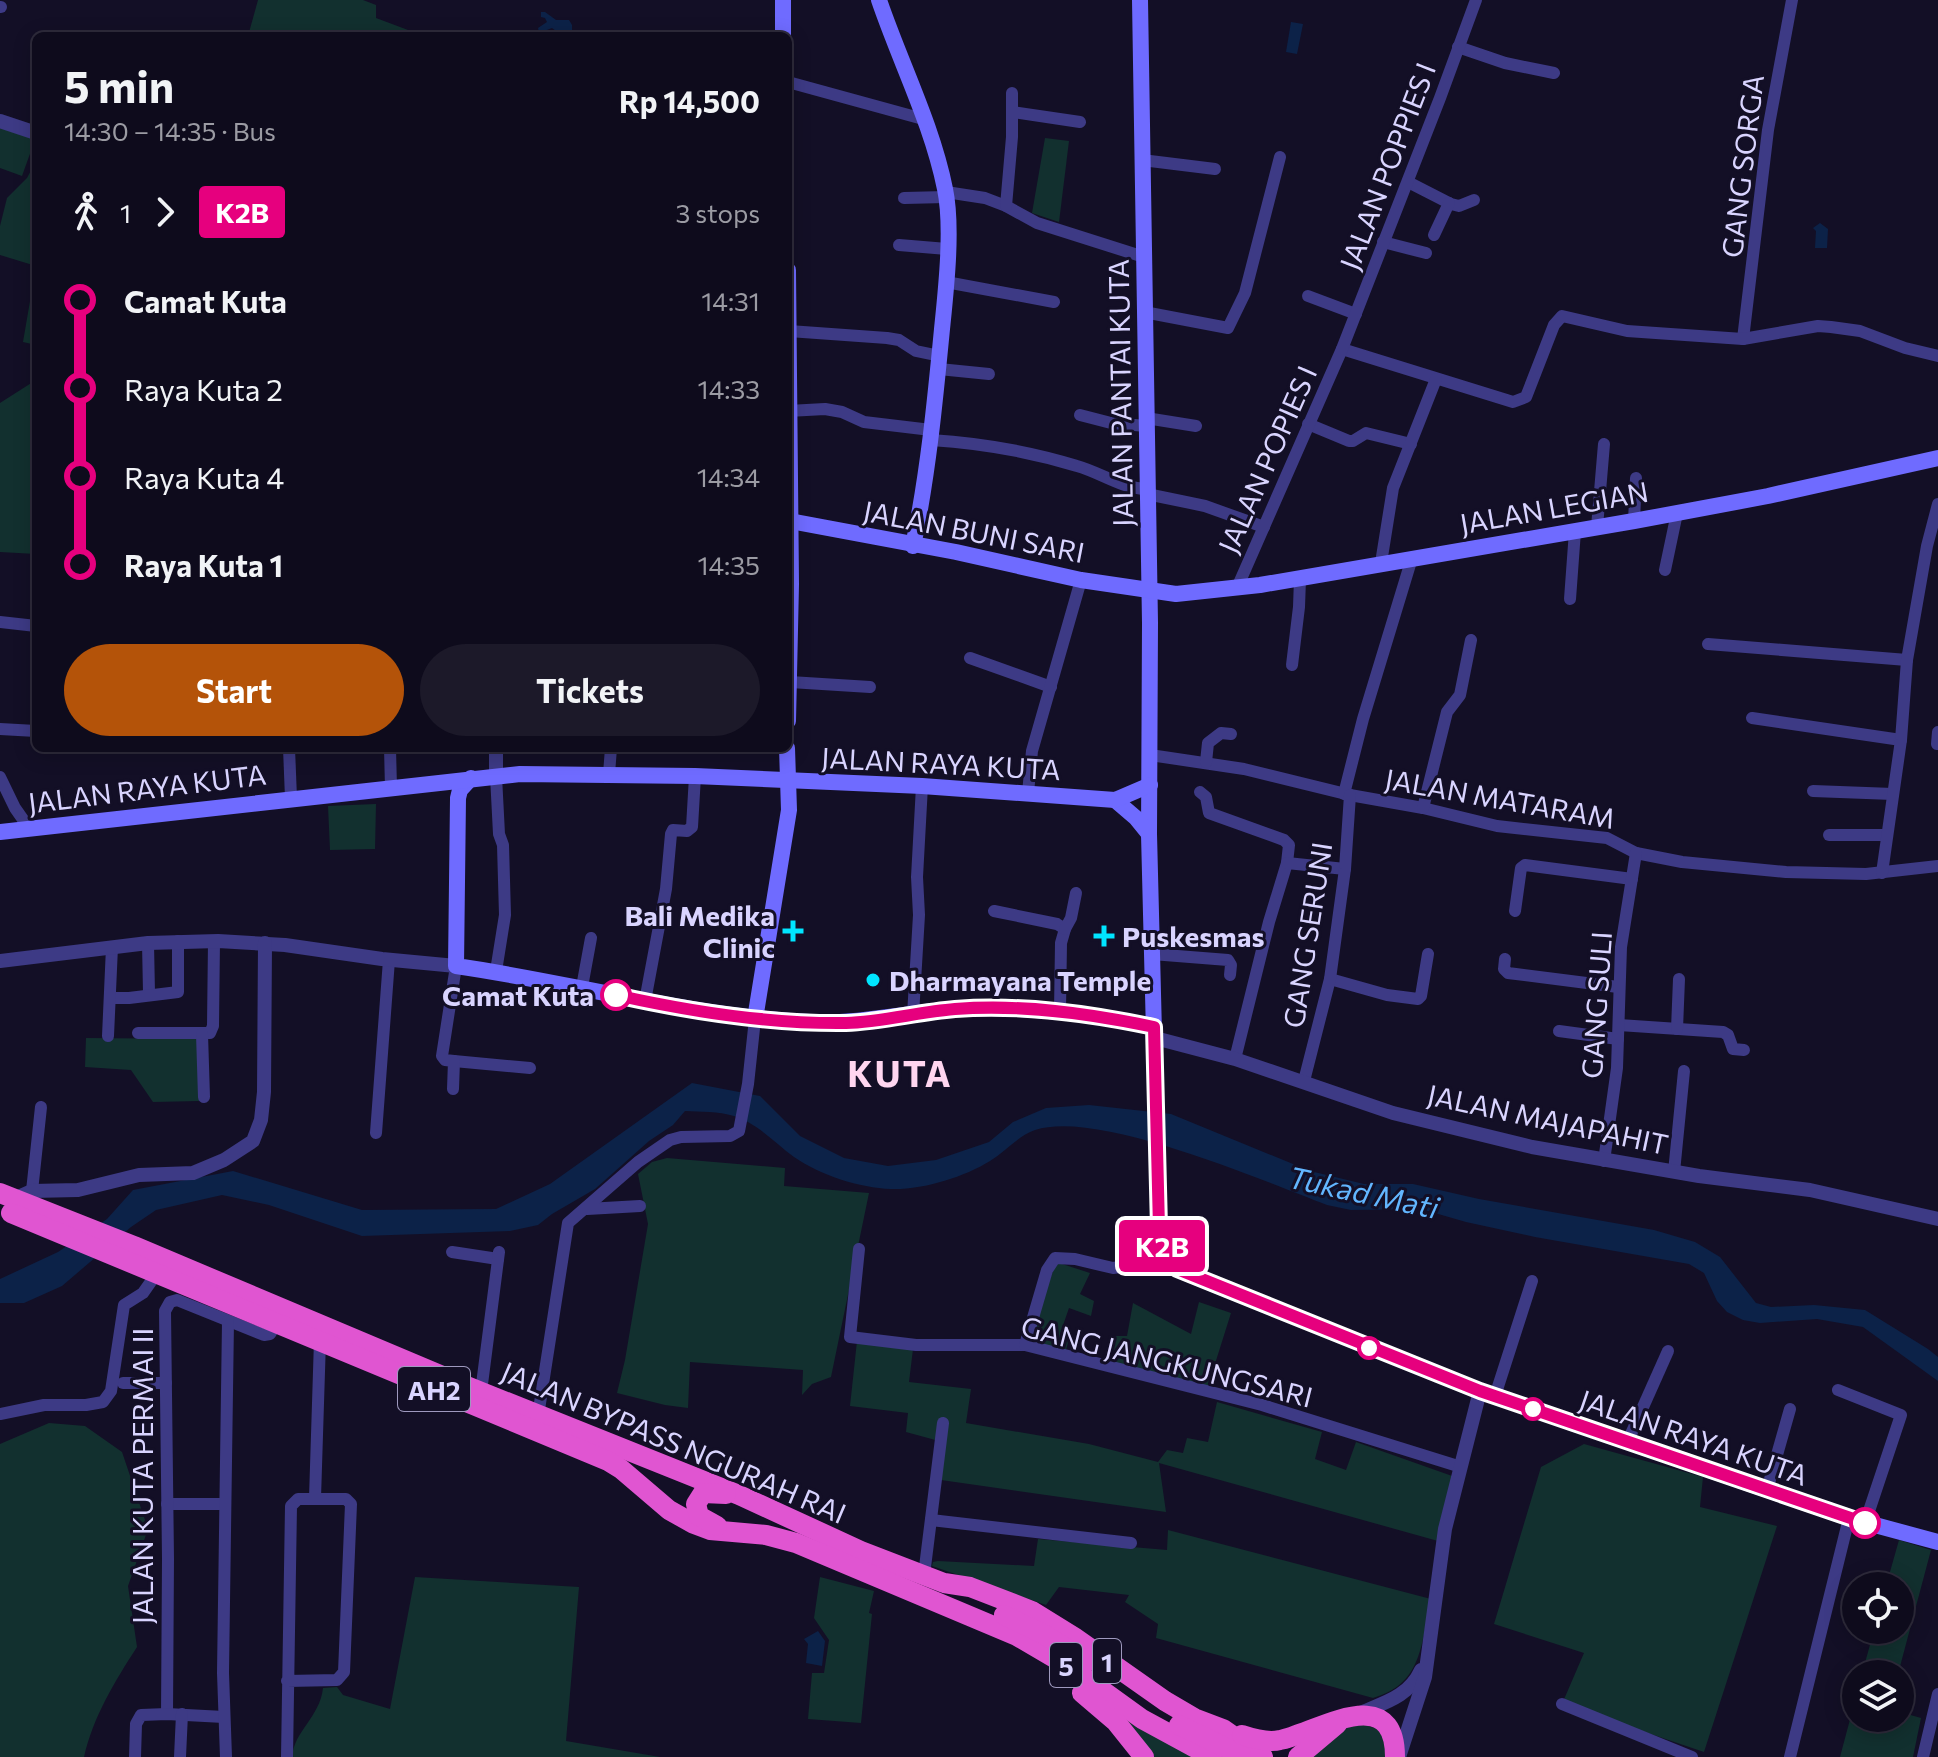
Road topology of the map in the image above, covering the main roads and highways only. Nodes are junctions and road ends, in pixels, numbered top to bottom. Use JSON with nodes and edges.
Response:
{"nodes":[{"id":1,"x":783,"y":0,"type":"edge"},
{"id":2,"x":879,"y":0,"type":"edge"},
{"id":3,"x":1140,"y":0,"type":"edge"},
{"id":4,"x":783,"y":32,"type":"edge"},
{"id":5,"x":1938,"y":458,"type":"edge"},
{"id":6,"x":792,"y":517,"type":"edge"},
{"id":7,"x":913,"y":546,"type":"junction"},
{"id":8,"x":1148,"y":590,"type":"junction"},
{"id":9,"x":1176,"y":594,"type":"junction"},
{"id":10,"x":1150,"y":623,"type":"junction"},
{"id":11,"x":787,"y":752,"type":"edge"},
{"id":12,"x":471,"y":778,"type":"junction"},
{"id":13,"x":788,"y":780,"type":"junction"},
{"id":14,"x":444,"y":781,"type":"junction"},
{"id":15,"x":1150,"y":785,"type":"junction"},
{"id":16,"x":458,"y":798,"type":"junction"},
{"id":17,"x":1115,"y":800,"type":"junction"},
{"id":18,"x":0,"y":832,"type":"edge"},
{"id":19,"x":1149,"y":834,"type":"junction"},
{"id":20,"x":755,"y":1019,"type":"junction"},
{"id":21,"x":1155,"y":1032,"type":"junction"},
{"id":22,"x":12,"y":1198,"type":"edge"},
{"id":23,"x":130,"y":1253,"type":"junction"},
{"id":24,"x":739,"y":1495,"type":"junction"},
{"id":25,"x":731,"y":1532,"type":"junction"},
{"id":26,"x":1938,"y":1542,"type":"edge"},
{"id":27,"x":944,"y":1583,"type":"junction"},
{"id":28,"x":911,"y":1592,"type":"junction"},
{"id":29,"x":1350,"y":1717,"type":"junction"},
{"id":30,"x":1223,"y":1729,"type":"junction"},
{"id":31,"x":1241,"y":1755,"type":"dead end"},
{"id":32,"x":1144,"y":1757,"type":"edge"},
{"id":33,"x":1212,"y":1757,"type":"edge"},
{"id":34,"x":1263,"y":1757,"type":"edge"},
{"id":35,"x":1298,"y":1757,"type":"edge"},
{"id":36,"x":1397,"y":1757,"type":"edge"}],
"edges":[{"from":1,"to":4,"type":"main road"},
{"from":2,"to":7,"type":"main road"},
{"from":3,"to":8,"type":"main road","name":"JALAN PANTAI KUTA"},
{"from":5,"to":9,"type":"main road","name":"JALAN LEGIAN"},
{"from":6,"to":7,"type":"main road","name":"JALAN BUNI SARI"},
{"from":7,"to":8,"type":"main road","name":"JALAN BUNI SARI"},
{"from":8,"to":9,"type":"main road","name":"JALAN BUNI SARI"},
{"from":8,"to":10,"type":"main road","name":"JALAN PANTAI KUTA"},
{"from":9,"to":10,"type":"main road"},
{"from":10,"to":15,"type":"main road","name":"JALAN PANTAI KUTA"},
{"from":11,"to":13,"type":"main road"},
{"from":12,"to":13,"type":"main road","name":"JALAN RAYA KUTA"},
{"from":12,"to":14,"type":"main road","name":"JALAN RAYA KUTA"},
{"from":12,"to":16,"type":"main road"},
{"from":13,"to":17,"type":"main road","name":"JALAN RAYA KUTA"},
{"from":13,"to":20,"type":"main road"},
{"from":14,"to":16,"type":"main road"},
{"from":14,"to":18,"type":"main road","name":"JALAN RAYA KUTA"},
{"from":15,"to":17,"type":"main road","name":"JALAN RAYA KUTA"},
{"from":15,"to":19,"type":"main road"},
{"from":16,"to":20,"type":"main road"},
{"from":17,"to":19,"type":"main road"},
{"from":19,"to":21,"type":"main road"},
{"from":20,"to":21,"type":"main road"},
{"from":21,"to":26,"type":"main road","name":"JALAN RAYA KUTA"},
{"from":22,"to":23,"type":"highway","name":"JALAN BYPASS NGURAH RAI","number":"AH2"},
{"from":23,"to":24,"type":"highway","name":"JALAN BYPASS NGURAH RAI","number":"AH2"},
{"from":23,"to":25,"type":"highway","name":"JALAN BYPASS NGURAH RAI","number":"AH2"},
{"from":24,"to":25,"type":"highway"},
{"from":24,"to":27,"type":"highway","name":"JALAN BYPASS NGURAH RAI","number":"AH2"},
{"from":25,"to":28,"type":"highway","name":"JALAN BYPASS NGURAH RAI","number":"AH2"},
{"from":27,"to":30,"type":"highway","name":"JALAN BYPASS NGURAH RAI","number":"1"},
{"from":27,"to":31,"type":"highway","number":"5"},
{"from":28,"to":32,"type":"highway","name":"JALAN BYPASS NGURAH RAI","number":"1"},
{"from":28,"to":33,"type":"highway","number":"5"},
{"from":29,"to":30,"type":"highway"},
{"from":29,"to":35,"type":"highway"},
{"from":29,"to":36,"type":"highway"},
{"from":30,"to":34,"type":"highway","name":"JALAN BYPASS NGURAH RAI","number":"1"}]}
